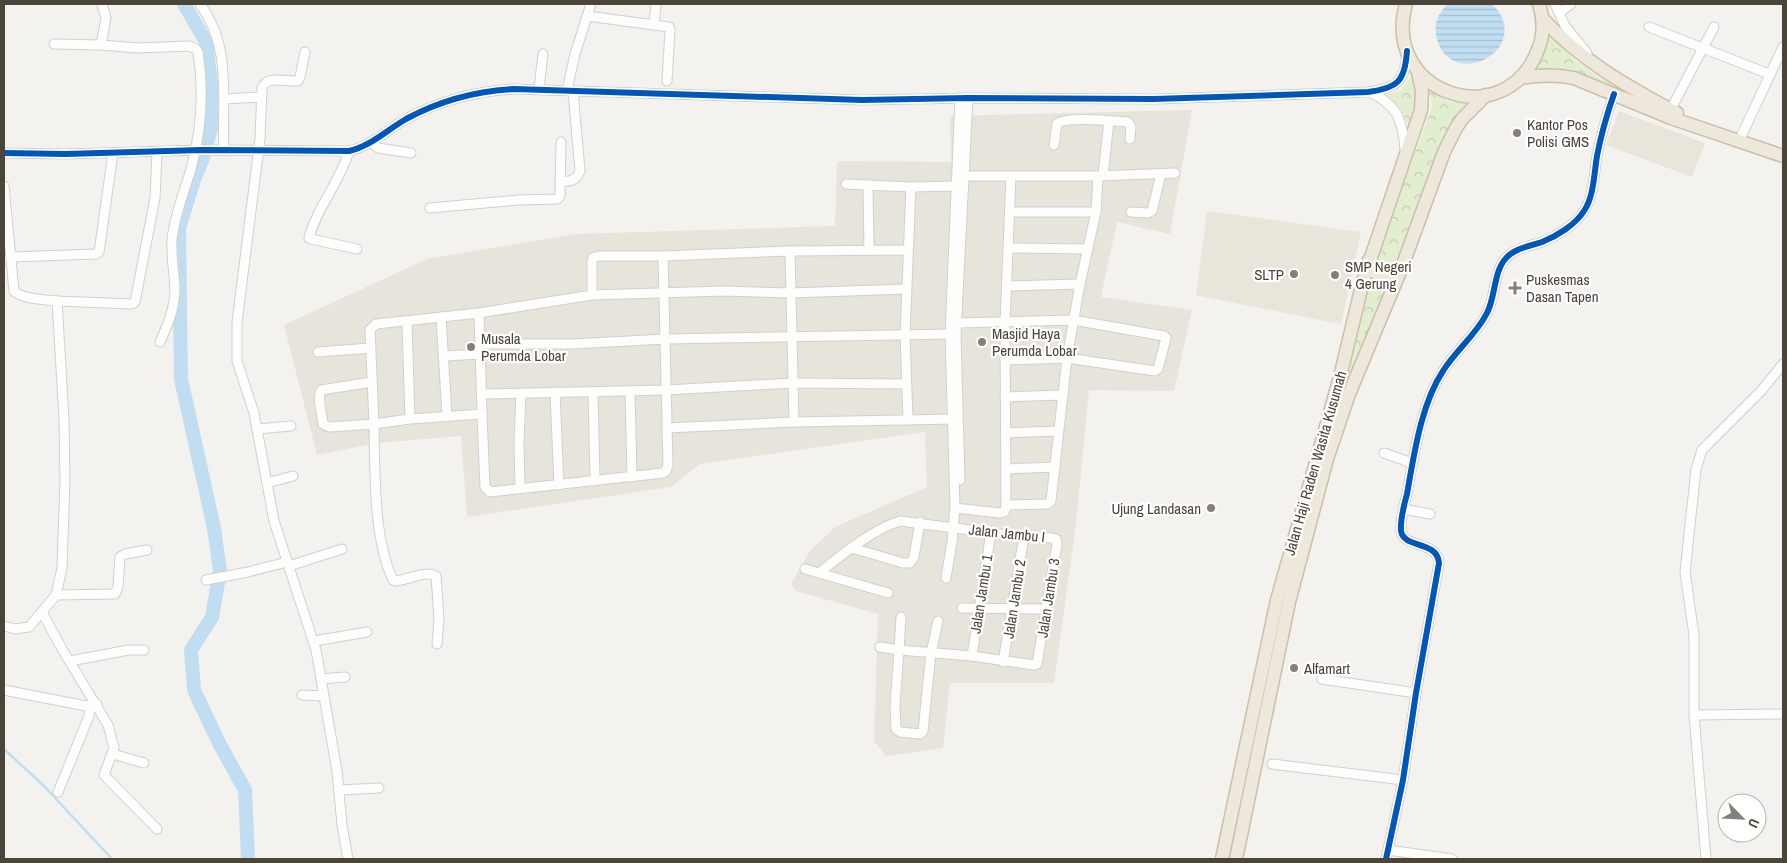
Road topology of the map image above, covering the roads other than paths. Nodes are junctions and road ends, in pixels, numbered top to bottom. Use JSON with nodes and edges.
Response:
{"nodes":[{"id":1,"x":102,"y":4,"type":"edge"},
{"id":2,"x":200,"y":4,"type":"edge"},
{"id":3,"x":592,"y":4,"type":"edge"},
{"id":4,"x":656,"y":4,"type":"edge"},
{"id":5,"x":1406,"y":4,"type":"edge"},
{"id":6,"x":1539,"y":4,"type":"edge"},
{"id":7,"x":1555,"y":4,"type":"edge"},
{"id":8,"x":1571,"y":4,"type":"edge"},
{"id":9,"x":1559,"y":13,"type":"junction"},
{"id":10,"x":586,"y":16,"type":"junction"},
{"id":11,"x":1542,"y":18,"type":"junction"},
{"id":12,"x":654,"y":24,"type":"junction"},
{"id":13,"x":1649,"y":27,"type":"dead end"},
{"id":14,"x":1714,"y":28,"type":"dead end"},
{"id":15,"x":54,"y":44,"type":"dead end"},
{"id":16,"x":101,"y":45,"type":"junction"},
{"id":17,"x":1702,"y":48,"type":"junction"},
{"id":18,"x":1783,"y":50,"type":"edge"},
{"id":19,"x":1407,"y":51,"type":"junction"},
{"id":20,"x":305,"y":52,"type":"dead end"},
{"id":21,"x":543,"y":54,"type":"dead end"},
{"id":22,"x":1600,"y":68,"type":"junction"},
{"id":23,"x":1418,"y":72,"type":"junction"},
{"id":24,"x":1769,"y":74,"type":"junction"},
{"id":25,"x":1520,"y":78,"type":"junction"},
{"id":26,"x":667,"y":80,"type":"dead end"},
{"id":27,"x":539,"y":89,"type":"junction"},
{"id":28,"x":570,"y":90,"type":"junction"},
{"id":29,"x":1368,"y":92,"type":"junction"},
{"id":30,"x":1614,"y":94,"type":"junction"},
{"id":31,"x":1486,"y":95,"type":"junction"},
{"id":32,"x":261,"y":97,"type":"junction"},
{"id":33,"x":964,"y":98,"type":"junction"},
{"id":34,"x":224,"y":99,"type":"junction"},
{"id":35,"x":1647,"y":103,"type":"junction"},
{"id":36,"x":1671,"y":110,"type":"junction"},
{"id":37,"x":1109,"y":121,"type":"junction"},
{"id":38,"x":1717,"y":133,"type":"junction"},
{"id":39,"x":1130,"y":139,"type":"dead end"},
{"id":40,"x":1739,"y":141,"type":"junction"},
{"id":41,"x":371,"y":142,"type":"junction"},
{"id":42,"x":561,"y":142,"type":"dead end"},
{"id":43,"x":1054,"y":145,"type":"dead end"},
{"id":44,"x":198,"y":150,"type":"junction"},
{"id":45,"x":221,"y":151,"type":"junction"},
{"id":46,"x":262,"y":151,"type":"junction"},
{"id":47,"x":349,"y":151,"type":"junction"},
{"id":48,"x":157,"y":152,"type":"junction"},
{"id":49,"x":4,"y":153,"type":"edge"},
{"id":50,"x":113,"y":153,"type":"junction"},
{"id":51,"x":411,"y":153,"type":"dead end"},
{"id":52,"x":1783,"y":156,"type":"edge"},
{"id":53,"x":1405,"y":160,"type":"junction"},
{"id":54,"x":1175,"y":173,"type":"dead end"},
{"id":55,"x":1162,"y":174,"type":"junction"},
{"id":56,"x":1101,"y":175,"type":"junction"},
{"id":57,"x":960,"y":176,"type":"junction"},
{"id":58,"x":1011,"y":176,"type":"junction"},
{"id":59,"x":560,"y":181,"type":"junction"},
{"id":60,"x":846,"y":184,"type":"dead end"},
{"id":61,"x":868,"y":185,"type":"junction"},
{"id":62,"x":4,"y":186,"type":"edge"},
{"id":63,"x":960,"y":186,"type":"junction"},
{"id":64,"x":912,"y":187,"type":"junction"},
{"id":65,"x":430,"y":208,"type":"dead end"},
{"id":66,"x":1010,"y":212,"type":"junction"},
{"id":67,"x":1096,"y":212,"type":"junction"},
{"id":68,"x":1131,"y":212,"type":"dead end"},
{"id":69,"x":6,"y":220,"type":"edge"},
{"id":70,"x":1008,"y":248,"type":"junction"},
{"id":71,"x":357,"y":249,"type":"dead end"},
{"id":72,"x":1088,"y":249,"type":"junction"},
{"id":73,"x":869,"y":250,"type":"junction"},
{"id":74,"x":908,"y":250,"type":"junction"},
{"id":75,"x":790,"y":251,"type":"junction"},
{"id":76,"x":663,"y":256,"type":"junction"},
{"id":77,"x":10,"y":257,"type":"junction"},
{"id":78,"x":1369,"y":260,"type":"junction"},
{"id":79,"x":1402,"y":267,"type":"junction"},
{"id":80,"x":1080,"y":284,"type":"junction"},
{"id":81,"x":1007,"y":286,"type":"junction"},
{"id":82,"x":906,"y":289,"type":"junction"},
{"id":83,"x":663,"y":292,"type":"junction"},
{"id":84,"x":791,"y":293,"type":"junction"},
{"id":85,"x":592,"y":295,"type":"junction"},
{"id":86,"x":56,"y":300,"type":"junction"},
{"id":87,"x":479,"y":313,"type":"junction"},
{"id":88,"x":441,"y":317,"type":"junction"},
{"id":89,"x":1073,"y":320,"type":"junction"},
{"id":90,"x":407,"y":322,"type":"junction"},
{"id":91,"x":957,"y":323,"type":"junction"},
{"id":92,"x":1005,"y":323,"type":"junction"},
{"id":93,"x":905,"y":334,"type":"junction"},
{"id":94,"x":953,"y":334,"type":"junction"},
{"id":95,"x":792,"y":338,"type":"junction"},
{"id":96,"x":665,"y":339,"type":"junction"},
{"id":97,"x":160,"y":342,"type":"dead end"},
{"id":98,"x":480,"y":344,"type":"junction"},
{"id":99,"x":371,"y":348,"type":"junction"},
{"id":100,"x":318,"y":352,"type":"dead end"},
{"id":101,"x":481,"y":354,"type":"junction"},
{"id":102,"x":445,"y":356,"type":"junction"},
{"id":103,"x":1067,"y":358,"type":"junction"},
{"id":104,"x":1005,"y":360,"type":"junction"},
{"id":105,"x":1783,"y":364,"type":"edge"},
{"id":106,"x":372,"y":382,"type":"junction"},
{"id":107,"x":792,"y":383,"type":"junction"},
{"id":108,"x":906,"y":384,"type":"junction"},
{"id":109,"x":630,"y":390,"type":"junction"},
{"id":110,"x":666,"y":390,"type":"junction"},
{"id":111,"x":555,"y":392,"type":"junction"},
{"id":112,"x":593,"y":392,"type":"junction"},
{"id":113,"x":521,"y":393,"type":"junction"},
{"id":114,"x":482,"y":394,"type":"junction"},
{"id":115,"x":1063,"y":395,"type":"junction"},
{"id":116,"x":1005,"y":397,"type":"junction"},
{"id":117,"x":482,"y":414,"type":"junction"},
{"id":118,"x":447,"y":416,"type":"junction"},
{"id":119,"x":410,"y":419,"type":"junction"},
{"id":120,"x":955,"y":419,"type":"junction"},
{"id":121,"x":908,"y":420,"type":"junction"},
{"id":122,"x":794,"y":422,"type":"junction"},
{"id":123,"x":374,"y":424,"type":"junction"},
{"id":124,"x":291,"y":426,"type":"dead end"},
{"id":125,"x":667,"y":428,"type":"junction"},
{"id":126,"x":261,"y":429,"type":"junction"},
{"id":127,"x":1058,"y":431,"type":"junction"},
{"id":128,"x":1006,"y":432,"type":"junction"},
{"id":129,"x":1384,"y":453,"type":"dead end"},
{"id":130,"x":1412,"y":463,"type":"junction"},
{"id":131,"x":1055,"y":467,"type":"junction"},
{"id":132,"x":1006,"y":469,"type":"junction"},
{"id":133,"x":293,"y":476,"type":"dead end"},
{"id":134,"x":632,"y":477,"type":"junction"},
{"id":135,"x":595,"y":481,"type":"junction"},
{"id":136,"x":270,"y":482,"type":"junction"},
{"id":137,"x":559,"y":485,"type":"junction"},
{"id":138,"x":520,"y":488,"type":"junction"},
{"id":139,"x":1006,"y":505,"type":"junction"},
{"id":140,"x":957,"y":508,"type":"junction"},
{"id":141,"x":1404,"y":509,"type":"junction"},
{"id":142,"x":1430,"y":514,"type":"dead end"},
{"id":143,"x":920,"y":522,"type":"junction"},
{"id":144,"x":956,"y":527,"type":"junction"},
{"id":145,"x":991,"y":532,"type":"junction"},
{"id":146,"x":1024,"y":536,"type":"junction"},
{"id":147,"x":1056,"y":539,"type":"joint"},
{"id":148,"x":852,"y":548,"type":"junction"},
{"id":149,"x":342,"y":549,"type":"dead end"},
{"id":150,"x":147,"y":550,"type":"dead end"},
{"id":151,"x":291,"y":564,"type":"junction"},
{"id":152,"x":805,"y":569,"type":"dead end"},
{"id":153,"x":820,"y":572,"type":"junction"},
{"id":154,"x":946,"y":578,"type":"dead end"},
{"id":155,"x":206,"y":580,"type":"dead end"},
{"id":156,"x":888,"y":594,"type":"dead end"},
{"id":157,"x":56,"y":595,"type":"junction"},
{"id":158,"x":1283,"y":601,"type":"junction"},
{"id":159,"x":962,"y":608,"type":"dead end"},
{"id":160,"x":980,"y":608,"type":"junction"},
{"id":161,"x":1013,"y":609,"type":"junction"},
{"id":162,"x":1046,"y":609,"type":"junction"},
{"id":163,"x":42,"y":612,"type":"junction"},
{"id":164,"x":901,"y":617,"type":"dead end"},
{"id":165,"x":938,"y":621,"type":"dead end"},
{"id":166,"x":4,"y":626,"type":"edge"},
{"id":167,"x":367,"y":632,"type":"dead end"},
{"id":168,"x":317,"y":641,"type":"junction"},
{"id":169,"x":437,"y":644,"type":"dead end"},
{"id":170,"x":880,"y":647,"type":"dead end"},
{"id":171,"x":144,"y":650,"type":"dead end"},
{"id":172,"x":899,"y":650,"type":"junction"},
{"id":173,"x":931,"y":653,"type":"junction"},
{"id":174,"x":972,"y":656,"type":"junction"},
{"id":175,"x":70,"y":661,"type":"junction"},
{"id":176,"x":1004,"y":662,"type":"junction"},
{"id":177,"x":345,"y":678,"type":"dead end"},
{"id":178,"x":1322,"y":678,"type":"dead end"},
{"id":179,"x":321,"y":679,"type":"junction"},
{"id":180,"x":4,"y":690,"type":"edge"},
{"id":181,"x":1416,"y":694,"type":"junction"},
{"id":182,"x":302,"y":695,"type":"dead end"},
{"id":183,"x":324,"y":696,"type":"junction"},
{"id":184,"x":93,"y":705,"type":"junction"},
{"id":185,"x":1783,"y":714,"type":"edge"},
{"id":186,"x":1694,"y":715,"type":"junction"},
{"id":187,"x":113,"y":754,"type":"junction"},
{"id":188,"x":144,"y":763,"type":"dead end"},
{"id":189,"x":1272,"y":764,"type":"dead end"},
{"id":190,"x":1404,"y":780,"type":"junction"},
{"id":191,"x":379,"y":788,"type":"dead end"},
{"id":192,"x":342,"y":790,"type":"junction"},
{"id":193,"x":58,"y":792,"type":"dead end"},
{"id":194,"x":157,"y":829,"type":"dead end"},
{"id":195,"x":1388,"y":850,"type":"junction"},
{"id":196,"x":348,"y":859,"type":"edge"},
{"id":197,"x":1222,"y":859,"type":"edge"},
{"id":198,"x":1236,"y":859,"type":"edge"},
{"id":199,"x":1386,"y":859,"type":"edge"},
{"id":200,"x":1452,"y":859,"type":"edge"},
{"id":201,"x":1706,"y":859,"type":"edge"}],
"edges":[{"from":1,"to":16,"type":"street"},
{"from":2,"to":34,"type":"street"},
{"from":3,"to":10,"type":"street"},
{"from":4,"to":12,"type":"street"},
{"from":5,"to":19,"type":"highway"},
{"from":6,"to":11,"type":"highway"},
{"from":7,"to":9,"type":"street"},
{"from":8,"to":9,"type":"street"},
{"from":9,"to":22,"type":"street"},
{"from":10,"to":12,"type":"street"},
{"from":10,"to":28,"type":"street"},
{"from":11,"to":22,"type":"highway"},
{"from":11,"to":25,"type":"highway"},
{"from":12,"to":26,"type":"street"},
{"from":13,"to":17,"type":"street"},
{"from":14,"to":17,"type":"street"},
{"from":15,"to":16,"type":"street"},
{"from":16,"to":44,"type":"street"},
{"from":17,"to":24,"type":"street"},
{"from":17,"to":36,"type":"street"},
{"from":18,"to":24,"type":"street"},
{"from":19,"to":23,"type":"highway"},
{"from":19,"to":29,"type":"street"},
{"from":20,"to":32,"type":"street"},
{"from":21,"to":27,"type":"street"},
{"from":22,"to":35,"type":"highway"},
{"from":23,"to":31,"type":"highway"},
{"from":23,"to":53,"type":"highway","name":"Jalan Haji Raden Wasita Kusumah"},
{"from":24,"to":40,"type":"street"},
{"from":25,"to":30,"type":"highway"},
{"from":25,"to":31,"type":"highway"},
{"from":27,"to":28,"type":"street"},
{"from":27,"to":41,"type":"street"},
{"from":28,"to":33,"type":"street"},
{"from":28,"to":59,"type":"street"},
{"from":29,"to":33,"type":"street"},
{"from":29,"to":53,"type":"street"},
{"from":30,"to":35,"type":"highway"},
{"from":30,"to":130,"type":"street"},
{"from":31,"to":79,"type":"highway","name":"Jalan Haji Raden Wasita Kusumah"},
{"from":32,"to":34,"type":"street"},
{"from":32,"to":46,"type":"street"},
{"from":33,"to":57,"type":"street"},
{"from":34,"to":45,"type":"street"},
{"from":35,"to":36,"type":"highway"},
{"from":35,"to":38,"type":"highway"},
{"from":36,"to":38,"type":"highway"},
{"from":37,"to":39,"type":"street"},
{"from":37,"to":43,"type":"street"},
{"from":37,"to":56,"type":"street"},
{"from":38,"to":40,"type":"highway"},
{"from":40,"to":52,"type":"highway"},
{"from":41,"to":47,"type":"street"},
{"from":41,"to":51,"type":"street"},
{"from":42,"to":59,"type":"street"},
{"from":44,"to":45,"type":"street"},
{"from":44,"to":48,"type":"street"},
{"from":44,"to":97,"type":"street"},
{"from":45,"to":46,"type":"street"},
{"from":46,"to":47,"type":"street"},
{"from":46,"to":126,"type":"street"},
{"from":47,"to":71,"type":"street"},
{"from":48,"to":50,"type":"street"},
{"from":48,"to":86,"type":"street"},
{"from":49,"to":50,"type":"street"},
{"from":50,"to":77,"type":"street"},
{"from":53,"to":78,"type":"highway","name":"Jalan Haji Raden Wasita Kusumah"},
{"from":54,"to":55,"type":"street"},
{"from":55,"to":56,"type":"street"},
{"from":55,"to":68,"type":"street"},
{"from":56,"to":58,"type":"street"},
{"from":56,"to":67,"type":"street"},
{"from":57,"to":58,"type":"street"},
{"from":57,"to":63,"type":"street"},
{"from":58,"to":66,"type":"street"},
{"from":59,"to":65,"type":"street"},
{"from":60,"to":61,"type":"street"},
{"from":61,"to":64,"type":"street"},
{"from":61,"to":73,"type":"street"},
{"from":62,"to":69,"type":"street"},
{"from":63,"to":64,"type":"street"},
{"from":63,"to":91,"type":"street"},
{"from":63,"to":94,"type":"street"},
{"from":64,"to":74,"type":"street"},
{"from":66,"to":67,"type":"street"},
{"from":66,"to":70,"type":"street"},
{"from":67,"to":72,"type":"street"},
{"from":69,"to":77,"type":"street"},
{"from":70,"to":72,"type":"street"},
{"from":70,"to":81,"type":"street"},
{"from":72,"to":80,"type":"street"},
{"from":73,"to":74,"type":"street"},
{"from":73,"to":75,"type":"street"},
{"from":74,"to":82,"type":"street"},
{"from":75,"to":76,"type":"street"},
{"from":75,"to":84,"type":"street"},
{"from":76,"to":83,"type":"street"},
{"from":76,"to":85,"type":"street"},
{"from":77,"to":86,"type":"street"},
{"from":78,"to":79,"type":"highway"},
{"from":78,"to":158,"type":"highway","name":"Jalan Haji Raden Wasita Kusumah"},
{"from":79,"to":158,"type":"highway","name":"Jalan Haji Raden Wasita Kusumah"},
{"from":80,"to":81,"type":"street"},
{"from":80,"to":89,"type":"street"},
{"from":81,"to":92,"type":"street"},
{"from":82,"to":84,"type":"street"},
{"from":82,"to":93,"type":"street"},
{"from":83,"to":84,"type":"street"},
{"from":83,"to":85,"type":"street"},
{"from":83,"to":96,"type":"street"},
{"from":84,"to":95,"type":"street"},
{"from":85,"to":87,"type":"street"},
{"from":86,"to":157,"type":"street"},
{"from":87,"to":88,"type":"street"},
{"from":87,"to":98,"type":"street"},
{"from":88,"to":90,"type":"street"},
{"from":88,"to":102,"type":"street"},
{"from":89,"to":92,"type":"street"},
{"from":89,"to":103,"type":"street"},
{"from":89,"to":103,"type":"street"},
{"from":90,"to":99,"type":"street"},
{"from":90,"to":119,"type":"street"},
{"from":91,"to":92,"type":"street"},
{"from":91,"to":94,"type":"street"},
{"from":92,"to":104,"type":"street"},
{"from":93,"to":94,"type":"street"},
{"from":93,"to":95,"type":"street"},
{"from":93,"to":108,"type":"street"},
{"from":94,"to":120,"type":"street"},
{"from":95,"to":96,"type":"street"},
{"from":95,"to":107,"type":"street"},
{"from":96,"to":98,"type":"street"},
{"from":96,"to":110,"type":"street"},
{"from":98,"to":101,"type":"street"},
{"from":99,"to":100,"type":"street"},
{"from":99,"to":106,"type":"street"},
{"from":101,"to":102,"type":"street"},
{"from":101,"to":114,"type":"street"},
{"from":102,"to":118,"type":"street"},
{"from":103,"to":104,"type":"street"},
{"from":103,"to":115,"type":"street"},
{"from":104,"to":116,"type":"street"},
{"from":105,"to":186,"type":"street"},
{"from":106,"to":123,"type":"street"},
{"from":106,"to":123,"type":"street"},
{"from":107,"to":108,"type":"street"},
{"from":107,"to":110,"type":"street"},
{"from":107,"to":122,"type":"street"},
{"from":108,"to":121,"type":"street"},
{"from":109,"to":110,"type":"street"},
{"from":109,"to":112,"type":"street"},
{"from":109,"to":134,"type":"street"},
{"from":110,"to":125,"type":"street"},
{"from":111,"to":112,"type":"street"},
{"from":111,"to":113,"type":"street"},
{"from":111,"to":137,"type":"street"},
{"from":112,"to":135,"type":"street"},
{"from":113,"to":114,"type":"street"},
{"from":113,"to":138,"type":"street"},
{"from":114,"to":117,"type":"street"},
{"from":115,"to":116,"type":"street"},
{"from":115,"to":127,"type":"street"},
{"from":116,"to":128,"type":"street"},
{"from":117,"to":118,"type":"street"},
{"from":117,"to":138,"type":"street"},
{"from":118,"to":119,"type":"street"},
{"from":119,"to":123,"type":"street"},
{"from":120,"to":121,"type":"street"},
{"from":120,"to":140,"type":"street"},
{"from":121,"to":122,"type":"street"},
{"from":122,"to":125,"type":"street"},
{"from":123,"to":169,"type":"street"},
{"from":124,"to":126,"type":"street"},
{"from":125,"to":134,"type":"street"},
{"from":126,"to":136,"type":"street"},
{"from":127,"to":128,"type":"street"},
{"from":127,"to":131,"type":"street"},
{"from":128,"to":132,"type":"street"},
{"from":129,"to":130,"type":"street"},
{"from":130,"to":141,"type":"street"},
{"from":131,"to":132,"type":"street"},
{"from":131,"to":139,"type":"street"},
{"from":132,"to":139,"type":"street"},
{"from":133,"to":136,"type":"street"},
{"from":134,"to":135,"type":"street"},
{"from":135,"to":137,"type":"street"},
{"from":136,"to":151,"type":"street"},
{"from":137,"to":138,"type":"street"},
{"from":139,"to":140,"type":"street"},
{"from":140,"to":144,"type":"street"},
{"from":141,"to":142,"type":"street"},
{"from":141,"to":181,"type":"street"},
{"from":143,"to":144,"type":"street","name":"Jalan Jambu I"},
{"from":143,"to":148,"type":"street","name":"Jalan Jambu I"},
{"from":143,"to":148,"type":"street"},
{"from":144,"to":145,"type":"street","name":"Jalan Jambu I"},
{"from":144,"to":154,"type":"street"},
{"from":145,"to":146,"type":"street","name":"Jalan Jambu I"},
{"from":145,"to":160,"type":"street","name":"Jalan Jambu 1"},
{"from":146,"to":147,"type":"street","name":"Jalan Jambu I"},
{"from":146,"to":161,"type":"street","name":"Jalan Jambu 2"},
{"from":147,"to":162,"type":"street","name":"Jalan Jambu 3"},
{"from":148,"to":153,"type":"street","name":"Jalan Jambu I"},
{"from":149,"to":151,"type":"street"},
{"from":150,"to":157,"type":"street"},
{"from":151,"to":155,"type":"street"},
{"from":151,"to":168,"type":"street"},
{"from":152,"to":153,"type":"street"},
{"from":153,"to":156,"type":"street"},
{"from":157,"to":163,"type":"street"},
{"from":158,"to":197,"type":"highway","name":"Jalan Haji Raden Wasita Kusumah"},
{"from":158,"to":198,"type":"highway","name":"Jalan Haji Raden Wasita Kusumah"},
{"from":159,"to":160,"type":"street"},
{"from":160,"to":161,"type":"street"},
{"from":160,"to":174,"type":"street","name":"Jalan Jambu 1"},
{"from":161,"to":162,"type":"street"},
{"from":161,"to":176,"type":"street","name":"Jalan Jambu 2"},
{"from":162,"to":176,"type":"street","name":"Jalan Jambu 3"},
{"from":163,"to":166,"type":"street"},
{"from":163,"to":175,"type":"street"},
{"from":164,"to":172,"type":"street"},
{"from":165,"to":173,"type":"street"},
{"from":167,"to":168,"type":"street"},
{"from":168,"to":179,"type":"street"},
{"from":170,"to":172,"type":"street"},
{"from":171,"to":175,"type":"street"},
{"from":172,"to":173,"type":"street"},
{"from":172,"to":173,"type":"street"},
{"from":173,"to":174,"type":"street"},
{"from":174,"to":176,"type":"street"},
{"from":175,"to":184,"type":"street"},
{"from":177,"to":179,"type":"street"},
{"from":178,"to":181,"type":"street"},
{"from":179,"to":183,"type":"street"},
{"from":180,"to":184,"type":"street"},
{"from":181,"to":190,"type":"street"},
{"from":182,"to":183,"type":"street"},
{"from":183,"to":192,"type":"street"},
{"from":184,"to":187,"type":"street"},
{"from":184,"to":193,"type":"street"},
{"from":185,"to":186,"type":"street"},
{"from":186,"to":201,"type":"street"},
{"from":187,"to":188,"type":"street"},
{"from":187,"to":194,"type":"street"},
{"from":189,"to":190,"type":"street"},
{"from":190,"to":195,"type":"street"},
{"from":191,"to":192,"type":"street"},
{"from":192,"to":196,"type":"street"},
{"from":195,"to":199,"type":"street"},
{"from":195,"to":200,"type":"street"}]}
